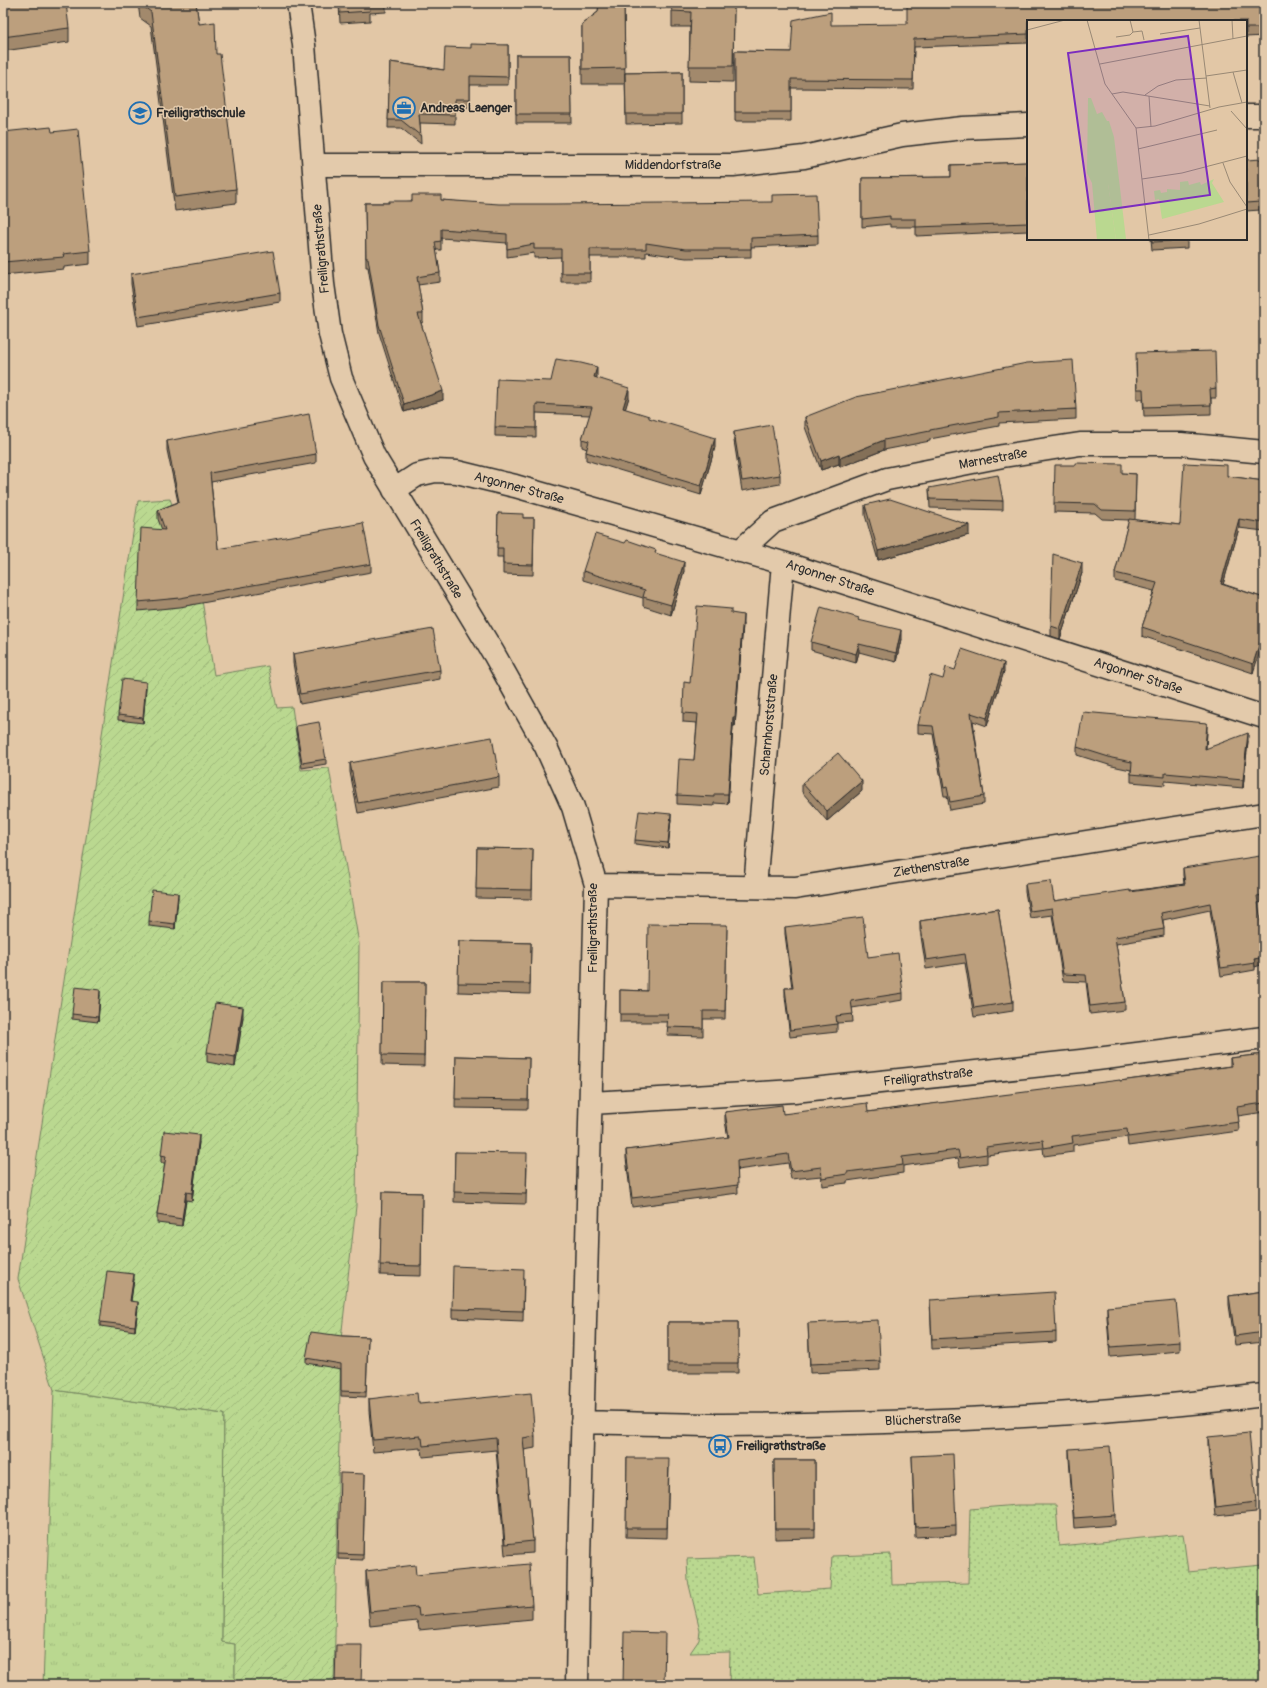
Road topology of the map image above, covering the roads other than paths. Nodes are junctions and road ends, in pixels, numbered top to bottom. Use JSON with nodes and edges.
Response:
{"nodes":[{"id":1,"x":298,"y":3,"type":"edge"},
{"id":2,"x":1247,"y":116,"type":"edge"},
{"id":3,"x":1264,"y":116,"type":"edge"},
{"id":4,"x":1027,"y":125,"type":"edge"},
{"id":5,"x":315,"y":164,"type":"junction"},
{"id":6,"x":1264,"y":452,"type":"edge"},
{"id":7,"x":394,"y":490,"type":"junction"},
{"id":8,"x":740,"y":551,"type":"junction"},
{"id":9,"x":783,"y":563,"type":"junction"},
{"id":10,"x":1264,"y":716,"type":"edge"},
{"id":11,"x":1264,"y":814,"type":"edge"},
{"id":12,"x":596,"y":885,"type":"junction"},
{"id":13,"x":755,"y":887,"type":"junction"},
{"id":14,"x":1264,"y":1038,"type":"edge"},
{"id":15,"x":591,"y":1103,"type":"junction"},
{"id":16,"x":1264,"y":1395,"type":"edge"},
{"id":17,"x":582,"y":1422,"type":"junction"},
{"id":18,"x":578,"y":1685,"type":"edge"}],
"edges":[{"from":1,"to":5,"type":"street","name":"Freiligrathstraße"},
{"from":2,"to":3,"type":"street"},
{"from":4,"to":5,"type":"street","name":"Middendorfstraße"},
{"from":5,"to":7,"type":"street","name":"Freiligrathstraße"},
{"from":6,"to":8,"type":"street","name":"Marnestraße"},
{"from":7,"to":8,"type":"street","name":"Argonner Straße"},
{"from":7,"to":12,"type":"street","name":"Freiligrathstraße"},
{"from":8,"to":9,"type":"street","name":"Argonner Straße"},
{"from":9,"to":10,"type":"street","name":"Argonner Straße"},
{"from":9,"to":13,"type":"street","name":"Scharnhorststraße"},
{"from":11,"to":13,"type":"street","name":"Ziethenstraße"},
{"from":12,"to":13,"type":"street","name":"Ziethenstraße"},
{"from":12,"to":15,"type":"street","name":"Freiligrathstraße"},
{"from":14,"to":15,"type":"street","name":"Freiligrathstraße"},
{"from":15,"to":17,"type":"street","name":"Freiligrathstraße"},
{"from":16,"to":17,"type":"street","name":"Blücherstraße"},
{"from":17,"to":18,"type":"street","name":"Freiligrathstraße"}]}
